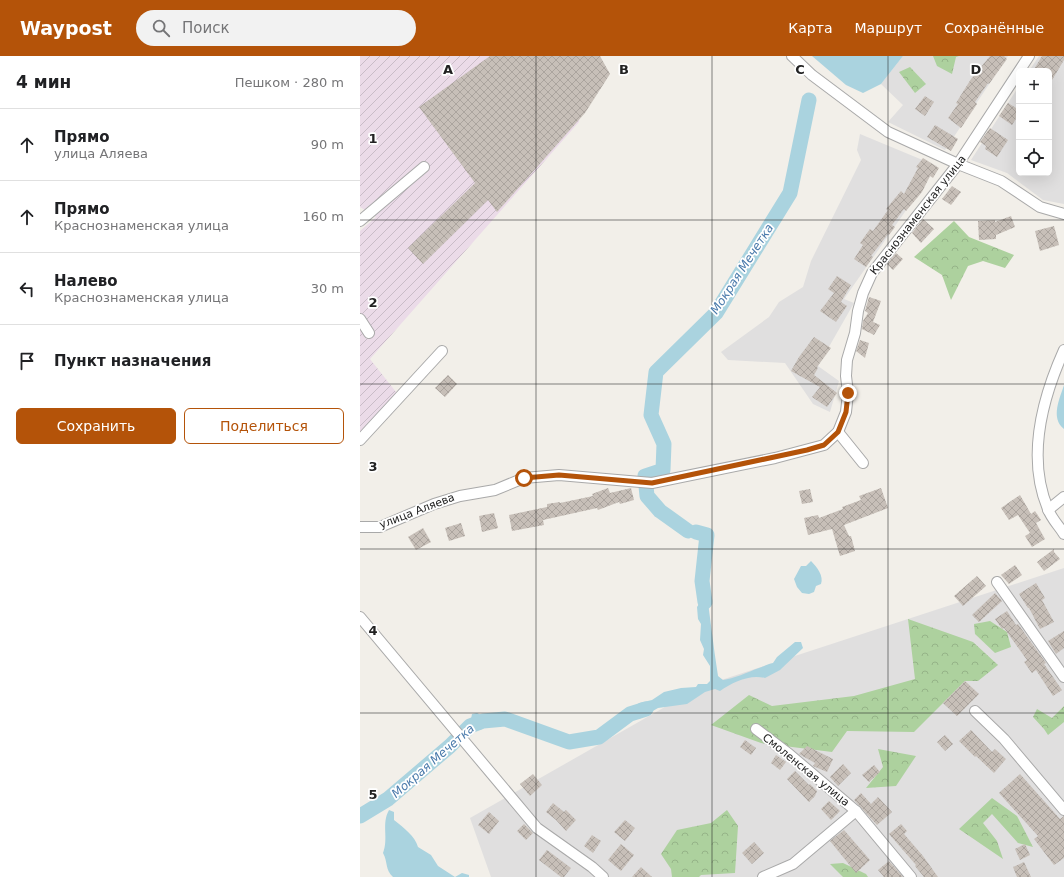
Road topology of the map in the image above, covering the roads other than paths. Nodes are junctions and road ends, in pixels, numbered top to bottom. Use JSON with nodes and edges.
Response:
{"nodes":[{"id":1,"x":792,"y":56,"type":"edge"},
{"id":2,"x":1029,"y":56,"type":"edge"},
{"id":3,"x":958,"y":164,"type":"junction"},
{"id":4,"x":424,"y":167,"type":"dead end"},
{"id":5,"x":1064,"y":214,"type":"edge"},
{"id":6,"x":360,"y":221,"type":"edge"},
{"id":7,"x":360,"y":319,"type":"edge"},
{"id":8,"x":369,"y":333,"type":"dead end"},
{"id":9,"x":1064,"y":350,"type":"edge"},
{"id":10,"x":442,"y":351,"type":"dead end"},
{"id":11,"x":838,"y":432,"type":"junction"},
{"id":12,"x":360,"y":440,"type":"edge"},
{"id":13,"x":863,"y":463,"type":"dead end"},
{"id":14,"x":652,"y":483,"type":"joint"},
{"id":15,"x":1064,"y":497,"type":"edge"},
{"id":16,"x":1048,"y":510,"type":"junction"},
{"id":17,"x":360,"y":527,"type":"edge"},
{"id":18,"x":1064,"y":534,"type":"edge"},
{"id":19,"x":997,"y":582,"type":"dead end"},
{"id":20,"x":360,"y":617,"type":"edge"},
{"id":21,"x":1064,"y":677,"type":"edge"},
{"id":22,"x":975,"y":711,"type":"dead end"},
{"id":23,"x":756,"y":729,"type":"dead end"},
{"id":24,"x":1064,"y":810,"type":"edge"},
{"id":25,"x":856,"y":812,"type":"junction"},
{"id":26,"x":603,"y":877,"type":"edge"},
{"id":27,"x":763,"y":877,"type":"edge"},
{"id":28,"x":912,"y":877,"type":"edge"}],
"edges":[{"from":1,"to":3,"type":"street"},
{"from":2,"to":3,"type":"street","name":"Краснознаменская улица"},
{"from":3,"to":5,"type":"street"},
{"from":3,"to":11,"type":"street","name":"Краснознаменская улица"},
{"from":4,"to":6,"type":"street"},
{"from":7,"to":8,"type":"street"},
{"from":9,"to":16,"type":"street"},
{"from":10,"to":12,"type":"street"},
{"from":11,"to":13,"type":"street"},
{"from":11,"to":14,"type":"street","name":"Краснознаменская улица"},
{"from":14,"to":17,"type":"street","name":"улица Аляева"},
{"from":15,"to":16,"type":"street"},
{"from":16,"to":18,"type":"street"},
{"from":19,"to":21,"type":"street"},
{"from":20,"to":26,"type":"street"},
{"from":22,"to":24,"type":"street"},
{"from":23,"to":25,"type":"street","name":"Смоленская улица"},
{"from":25,"to":27,"type":"street","name":"Смоленская улица"},
{"from":25,"to":28,"type":"street","name":"Смоленская улица"}]}
